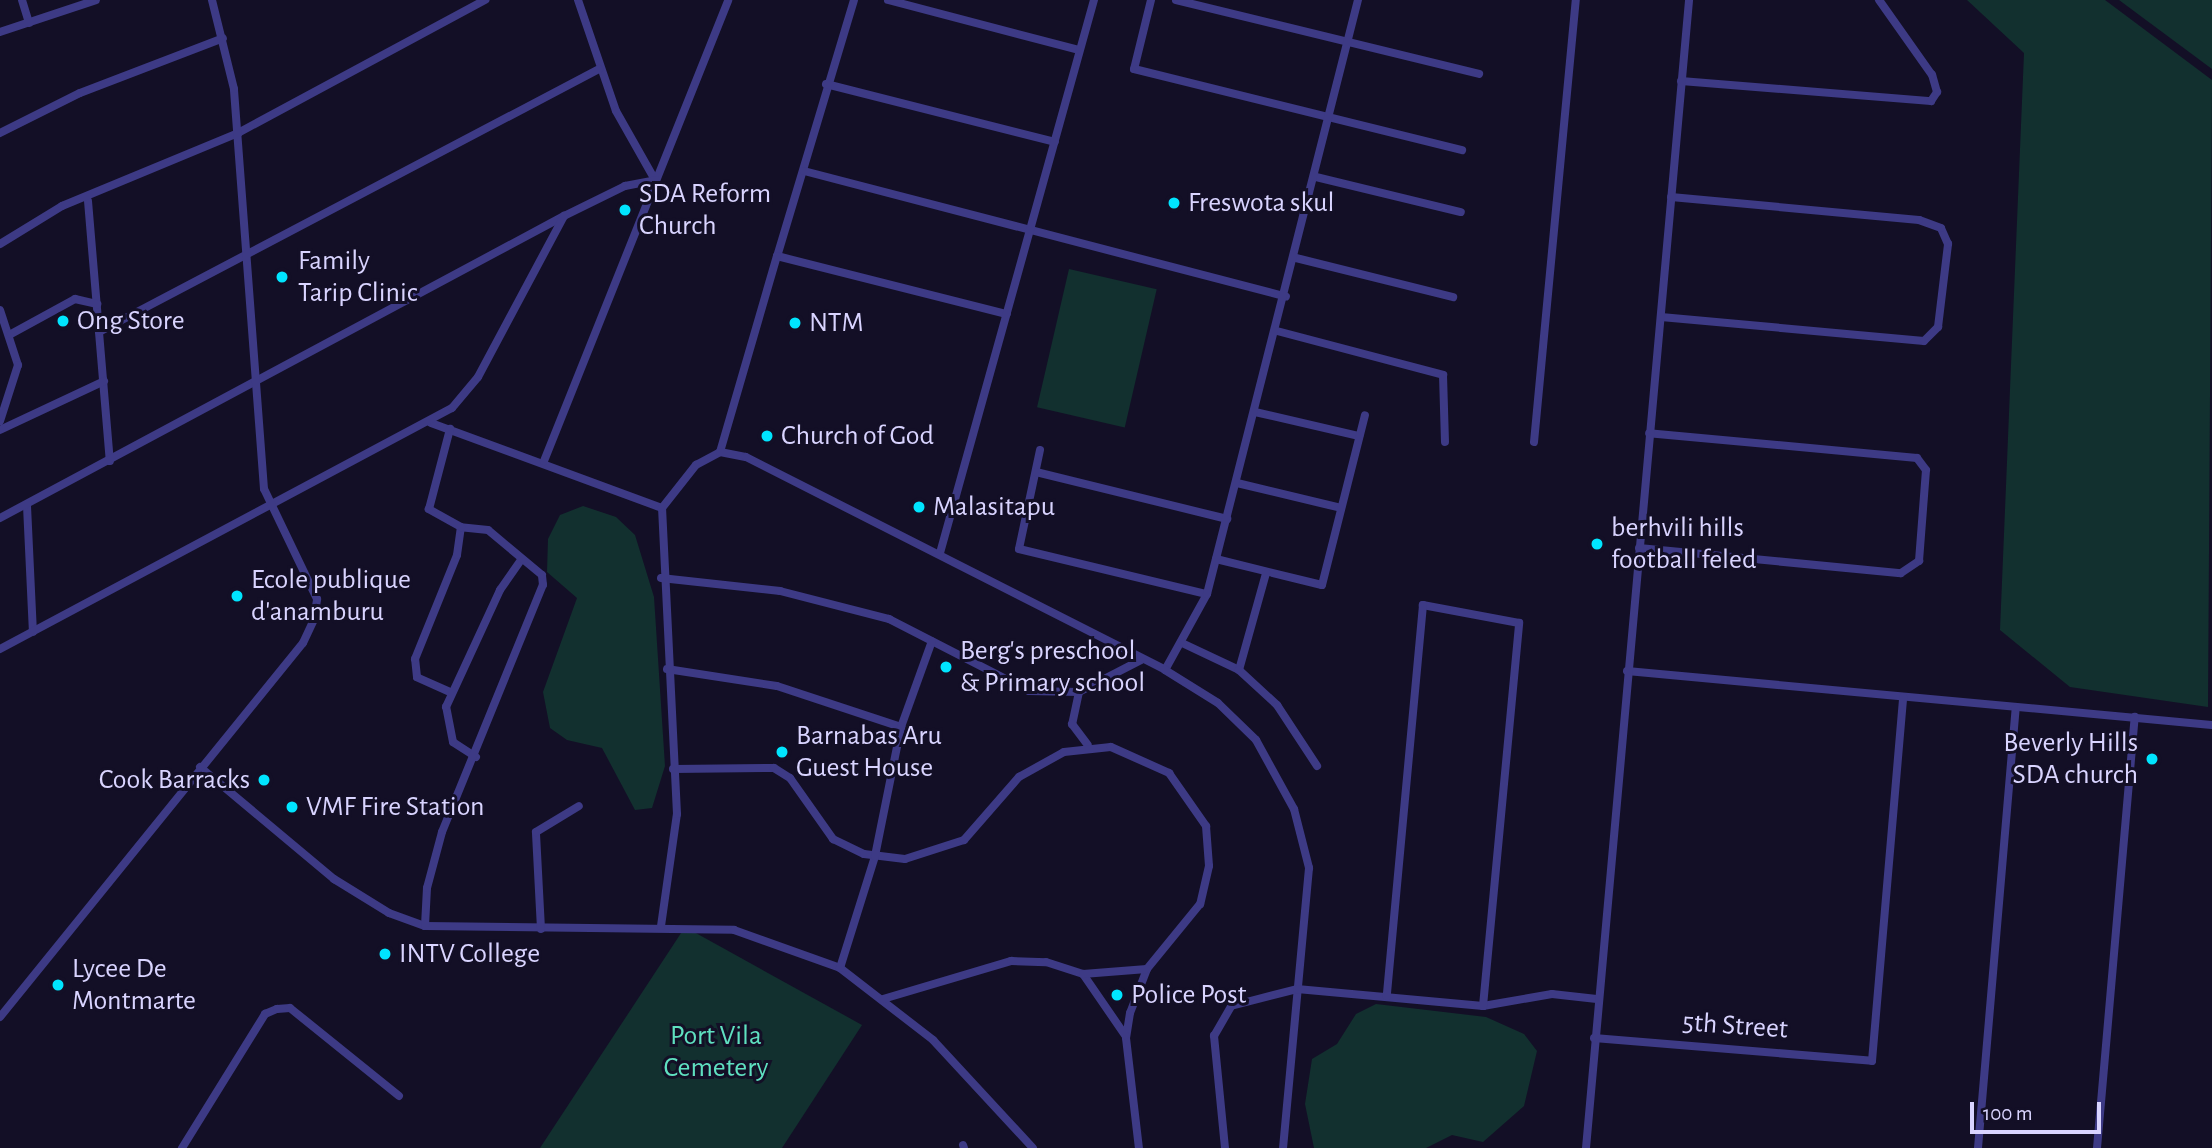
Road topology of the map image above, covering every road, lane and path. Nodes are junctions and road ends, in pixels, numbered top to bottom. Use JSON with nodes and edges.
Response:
{"nodes":[{"id":1,"x":22,"y":0,"type":"edge"},
{"id":2,"x":96,"y":0,"type":"edge"},
{"id":3,"x":485,"y":0,"type":"edge"},
{"id":4,"x":579,"y":0,"type":"edge"},
{"id":5,"x":729,"y":0,"type":"edge"},
{"id":6,"x":854,"y":0,"type":"edge"},
{"id":7,"x":888,"y":0,"type":"edge"},
{"id":8,"x":1094,"y":0,"type":"edge"},
{"id":9,"x":1151,"y":0,"type":"edge"},
{"id":10,"x":1175,"y":0,"type":"edge"},
{"id":11,"x":1358,"y":0,"type":"edge"},
{"id":12,"x":1576,"y":0,"type":"edge"},
{"id":13,"x":1689,"y":0,"type":"edge"},
{"id":14,"x":1879,"y":0,"type":"edge"},
{"id":15,"x":215,"y":1,"type":"edge"},
{"id":16,"x":29,"y":23,"type":"junction"},
{"id":17,"x":0,"y":32,"type":"edge"},
{"id":18,"x":223,"y":38,"type":"junction"},
{"id":19,"x":1348,"y":41,"type":"junction"},
{"id":20,"x":1078,"y":50,"type":"junction"},
{"id":21,"x":599,"y":69,"type":"junction"},
{"id":22,"x":1479,"y":74,"type":"dead end"},
{"id":23,"x":1681,"y":81,"type":"junction"},
{"id":24,"x":827,"y":84,"type":"junction"},
{"id":25,"x":1330,"y":114,"type":"junction"},
{"id":26,"x":0,"y":133,"type":"edge"},
{"id":27,"x":238,"y":134,"type":"junction"},
{"id":28,"x":1055,"y":142,"type":"junction"},
{"id":29,"x":1462,"y":150,"type":"dead end"},
{"id":30,"x":804,"y":171,"type":"junction"},
{"id":31,"x":1316,"y":177,"type":"junction"},
{"id":32,"x":655,"y":180,"type":"junction"},
{"id":33,"x":1671,"y":197,"type":"junction"},
{"id":34,"x":88,"y":201,"type":"junction"},
{"id":35,"x":1461,"y":212,"type":"dead end"},
{"id":36,"x":564,"y":216,"type":"junction"},
{"id":37,"x":1031,"y":229,"type":"junction"},
{"id":38,"x":0,"y":244,"type":"edge"},
{"id":39,"x":777,"y":256,"type":"junction"},
{"id":40,"x":246,"y":257,"type":"junction"},
{"id":41,"x":1297,"y":258,"type":"junction"},
{"id":42,"x":1286,"y":297,"type":"junction"},
{"id":43,"x":1453,"y":298,"type":"dead end"},
{"id":44,"x":97,"y":304,"type":"junction"},
{"id":45,"x":0,"y":310,"type":"edge"},
{"id":46,"x":1007,"y":314,"type":"junction"},
{"id":47,"x":1661,"y":317,"type":"junction"},
{"id":48,"x":1277,"y":331,"type":"junction"},
{"id":49,"x":99,"y":332,"type":"junction"},
{"id":50,"x":11,"y":334,"type":"junction"},
{"id":51,"x":104,"y":380,"type":"junction"},
{"id":52,"x":256,"y":386,"type":"junction"},
{"id":53,"x":1255,"y":412,"type":"junction"},
{"id":54,"x":1365,"y":415,"type":"dead end"},
{"id":55,"x":0,"y":421,"type":"edge"},
{"id":56,"x":431,"y":423,"type":"junction"},
{"id":57,"x":450,"y":429,"type":"junction"},
{"id":58,"x":0,"y":430,"type":"edge"},
{"id":59,"x":1649,"y":433,"type":"junction"},
{"id":60,"x":1359,"y":436,"type":"junction"},
{"id":61,"x":1445,"y":442,"type":"dead end"},
{"id":62,"x":1534,"y":442,"type":"dead end"},
{"id":63,"x":1040,"y":450,"type":"dead end"},
{"id":64,"x":720,"y":452,"type":"junction"},
{"id":65,"x":110,"y":461,"type":"junction"},
{"id":66,"x":544,"y":461,"type":"junction"},
{"id":67,"x":1036,"y":472,"type":"junction"},
{"id":68,"x":1237,"y":482,"type":"junction"},
{"id":69,"x":27,"y":506,"type":"junction"},
{"id":70,"x":268,"y":506,"type":"junction"},
{"id":71,"x":662,"y":508,"type":"junction"},
{"id":72,"x":1341,"y":508,"type":"junction"},
{"id":73,"x":0,"y":518,"type":"edge"},
{"id":74,"x":1227,"y":519,"type":"junction"},
{"id":75,"x":461,"y":527,"type":"junction"},
{"id":76,"x":1639,"y":548,"type":"junction"},
{"id":77,"x":940,"y":553,"type":"junction"},
{"id":78,"x":1216,"y":559,"type":"junction"},
{"id":79,"x":520,"y":561,"type":"junction"},
{"id":80,"x":1266,"y":573,"type":"junction"},
{"id":81,"x":661,"y":578,"type":"junction"},
{"id":82,"x":1207,"y":594,"type":"junction"},
{"id":83,"x":33,"y":632,"type":"junction"},
{"id":84,"x":932,"y":641,"type":"junction"},
{"id":85,"x":1182,"y":643,"type":"junction"},
{"id":86,"x":0,"y":649,"type":"edge"},
{"id":87,"x":1141,"y":660,"type":"junction"},
{"id":88,"x":667,"y":669,"type":"junction"},
{"id":89,"x":1165,"y":670,"type":"junction"},
{"id":90,"x":1239,"y":670,"type":"junction"},
{"id":91,"x":1627,"y":671,"type":"junction"},
{"id":92,"x":450,"y":692,"type":"junction"},
{"id":93,"x":1079,"y":692,"type":"junction"},
{"id":94,"x":1903,"y":697,"type":"junction"},
{"id":95,"x":2016,"y":709,"type":"junction"},
{"id":96,"x":2135,"y":717,"type":"junction"},
{"id":97,"x":2212,"y":725,"type":"edge"},
{"id":98,"x":901,"y":727,"type":"junction"},
{"id":99,"x":1088,"y":746,"type":"junction"},
{"id":100,"x":476,"y":757,"type":"junction"},
{"id":101,"x":1317,"y":766,"type":"dead end"},
{"id":102,"x":200,"y":767,"type":"junction"},
{"id":103,"x":673,"y":769,"type":"junction"},
{"id":104,"x":579,"y":806,"type":"dead end"},
{"id":105,"x":875,"y":856,"type":"junction"},
{"id":106,"x":425,"y":926,"type":"junction"},
{"id":107,"x":661,"y":926,"type":"junction"},
{"id":108,"x":541,"y":929,"type":"junction"},
{"id":109,"x":840,"y":968,"type":"junction"},
{"id":110,"x":1147,"y":969,"type":"junction"},
{"id":111,"x":1083,"y":974,"type":"junction"},
{"id":112,"x":1297,"y":989,"type":"junction"},
{"id":113,"x":1387,"y":996,"type":"junction"},
{"id":114,"x":883,"y":999,"type":"junction"},
{"id":115,"x":1597,"y":999,"type":"junction"},
{"id":116,"x":1483,"y":1006,"type":"junction"},
{"id":117,"x":0,"y":1017,"type":"edge"},
{"id":118,"x":1126,"y":1038,"type":"junction"},
{"id":119,"x":1594,"y":1038,"type":"junction"},
{"id":120,"x":399,"y":1096,"type":"dead end"},
{"id":121,"x":182,"y":1148,"type":"edge"},
{"id":122,"x":1033,"y":1148,"type":"edge"},
{"id":123,"x":1139,"y":1148,"type":"edge"},
{"id":124,"x":1225,"y":1148,"type":"edge"},
{"id":125,"x":1283,"y":1148,"type":"edge"},
{"id":126,"x":1586,"y":1148,"type":"edge"},
{"id":127,"x":1978,"y":1148,"type":"edge"},
{"id":128,"x":2097,"y":1148,"type":"edge"}],
"edges":[{"from":1,"to":16,"type":"street"},
{"from":2,"to":16,"type":"street"},
{"from":3,"to":27,"type":"street"},
{"from":4,"to":21,"type":"street"},
{"from":5,"to":32,"type":"street"},
{"from":6,"to":24,"type":"street"},
{"from":7,"to":20,"type":"street"},
{"from":8,"to":20,"type":"street"},
{"from":9,"to":25,"type":"street"},
{"from":10,"to":19,"type":"street"},
{"from":11,"to":19,"type":"street"},
{"from":12,"to":62,"type":"street"},
{"from":13,"to":23,"type":"street"},
{"from":14,"to":23,"type":"street"},
{"from":15,"to":18,"type":"street"},
{"from":16,"to":17,"type":"street"},
{"from":18,"to":26,"type":"street"},
{"from":18,"to":27,"type":"street"},
{"from":19,"to":22,"type":"street"},
{"from":19,"to":25,"type":"street"},
{"from":20,"to":28,"type":"street"},
{"from":21,"to":32,"type":"street"},
{"from":21,"to":40,"type":"street"},
{"from":23,"to":33,"type":"street"},
{"from":24,"to":28,"type":"street"},
{"from":24,"to":30,"type":"street"},
{"from":25,"to":29,"type":"street"},
{"from":25,"to":31,"type":"street"},
{"from":27,"to":34,"type":"street"},
{"from":27,"to":40,"type":"street"},
{"from":28,"to":37,"type":"street"},
{"from":30,"to":37,"type":"street"},
{"from":30,"to":39,"type":"street"},
{"from":31,"to":35,"type":"street"},
{"from":31,"to":41,"type":"street"},
{"from":32,"to":36,"type":"street"},
{"from":32,"to":66,"type":"street"},
{"from":33,"to":47,"type":"street"},
{"from":33,"to":47,"type":"street"},
{"from":34,"to":38,"type":"street"},
{"from":34,"to":44,"type":"street"},
{"from":36,"to":52,"type":"street"},
{"from":36,"to":56,"type":"street"},
{"from":37,"to":42,"type":"street"},
{"from":37,"to":46,"type":"street"},
{"from":39,"to":46,"type":"street"},
{"from":39,"to":64,"type":"street"},
{"from":40,"to":49,"type":"street"},
{"from":40,"to":52,"type":"street"},
{"from":41,"to":42,"type":"street"},
{"from":41,"to":43,"type":"street"},
{"from":42,"to":48,"type":"street"},
{"from":44,"to":49,"type":"street"},
{"from":44,"to":50,"type":"street"},
{"from":45,"to":50,"type":"street"},
{"from":46,"to":77,"type":"street"},
{"from":47,"to":59,"type":"street"},
{"from":48,"to":53,"type":"street"},
{"from":48,"to":61,"type":"street"},
{"from":49,"to":51,"type":"street"},
{"from":50,"to":55,"type":"street"},
{"from":51,"to":58,"type":"street"},
{"from":51,"to":65,"type":"street"},
{"from":52,"to":65,"type":"street"},
{"from":52,"to":70,"type":"street"},
{"from":53,"to":60,"type":"street"},
{"from":53,"to":68,"type":"street"},
{"from":54,"to":60,"type":"street"},
{"from":56,"to":57,"type":"street"},
{"from":56,"to":70,"type":"street"},
{"from":57,"to":66,"type":"street"},
{"from":57,"to":75,"type":"street"},
{"from":59,"to":76,"type":"street"},
{"from":59,"to":76,"type":"street"},
{"from":60,"to":72,"type":"street"},
{"from":63,"to":67,"type":"street"},
{"from":64,"to":71,"type":"street"},
{"from":64,"to":77,"type":"street"},
{"from":65,"to":69,"type":"street"},
{"from":66,"to":71,"type":"street"},
{"from":67,"to":74,"type":"street"},
{"from":67,"to":82,"type":"street"},
{"from":68,"to":72,"type":"street"},
{"from":68,"to":74,"type":"street"},
{"from":69,"to":73,"type":"street"},
{"from":69,"to":83,"type":"street"},
{"from":70,"to":83,"type":"street"},
{"from":70,"to":102,"type":"street"},
{"from":71,"to":81,"type":"street"},
{"from":72,"to":80,"type":"street"},
{"from":74,"to":78,"type":"street"},
{"from":75,"to":79,"type":"street"},
{"from":75,"to":92,"type":"street"},
{"from":76,"to":91,"type":"street"},
{"from":77,"to":87,"type":"street"},
{"from":78,"to":80,"type":"street"},
{"from":78,"to":82,"type":"street"},
{"from":79,"to":92,"type":"street"},
{"from":79,"to":100,"type":"street"},
{"from":80,"to":90,"type":"street"},
{"from":81,"to":84,"type":"street"},
{"from":81,"to":88,"type":"street"},
{"from":82,"to":85,"type":"street"},
{"from":83,"to":86,"type":"street"},
{"from":84,"to":93,"type":"street"},
{"from":84,"to":98,"type":"street"},
{"from":85,"to":89,"type":"street"},
{"from":85,"to":90,"type":"street"},
{"from":87,"to":89,"type":"street"},
{"from":87,"to":93,"type":"street"},
{"from":88,"to":98,"type":"street"},
{"from":88,"to":103,"type":"street"},
{"from":89,"to":112,"type":"street"},
{"from":90,"to":101,"type":"street"},
{"from":91,"to":94,"type":"street"},
{"from":91,"to":115,"type":"street"},
{"from":92,"to":100,"type":"street"},
{"from":93,"to":99,"type":"street"},
{"from":94,"to":95,"type":"street"},
{"from":94,"to":119,"type":"street","name":"5th Street"},
{"from":95,"to":96,"type":"street"},
{"from":95,"to":127,"type":"street"},
{"from":96,"to":97,"type":"street"},
{"from":96,"to":128,"type":"street"},
{"from":98,"to":105,"type":"street"},
{"from":99,"to":105,"type":"street"},
{"from":99,"to":110,"type":"street"},
{"from":100,"to":106,"type":"street"},
{"from":102,"to":106,"type":"street"},
{"from":102,"to":117,"type":"street"},
{"from":103,"to":105,"type":"street"},
{"from":103,"to":107,"type":"street"},
{"from":104,"to":108,"type":"street"},
{"from":105,"to":109,"type":"street"},
{"from":106,"to":108,"type":"street"},
{"from":107,"to":108,"type":"street"},
{"from":107,"to":109,"type":"street"},
{"from":109,"to":114,"type":"street"},
{"from":110,"to":111,"type":"street"},
{"from":110,"to":118,"type":"street"},
{"from":111,"to":114,"type":"street"},
{"from":111,"to":118,"type":"street"},
{"from":112,"to":113,"type":"street"},
{"from":112,"to":124,"type":"street"},
{"from":112,"to":125,"type":"street"},
{"from":113,"to":116,"type":"street"},
{"from":113,"to":116,"type":"street"},
{"from":114,"to":122,"type":"street"},
{"from":115,"to":116,"type":"street"},
{"from":115,"to":119,"type":"street"},
{"from":118,"to":123,"type":"street"},
{"from":119,"to":126,"type":"street"},
{"from":120,"to":121,"type":"street"}]}
